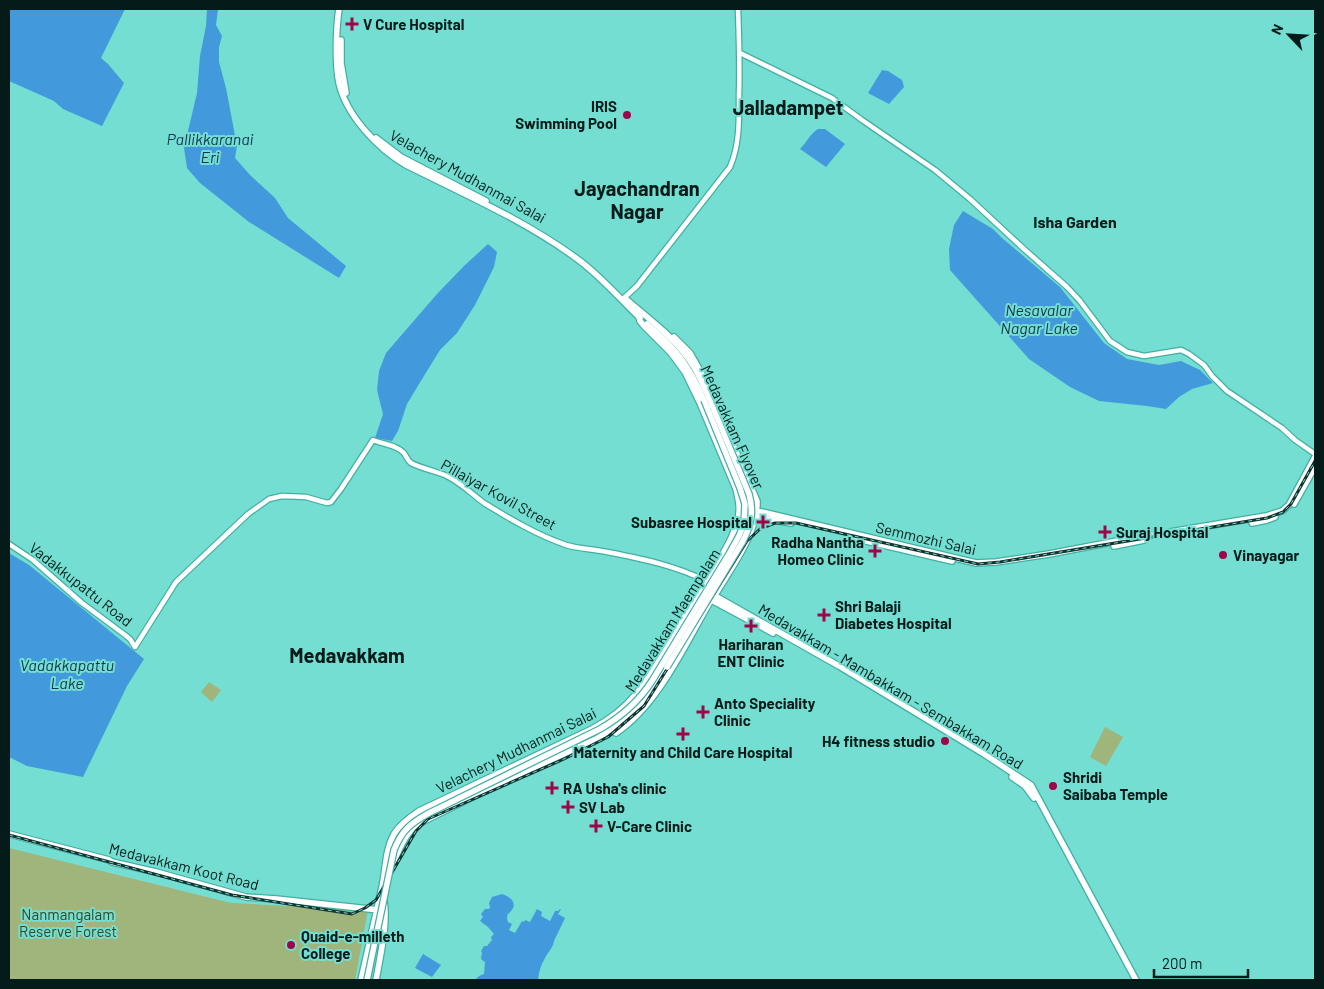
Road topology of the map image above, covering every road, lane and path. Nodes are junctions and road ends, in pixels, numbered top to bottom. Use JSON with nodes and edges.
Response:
{"nodes":[{"id":1,"x":341,"y":9,"type":"edge"},
{"id":2,"x":738,"y":9,"type":"edge"},
{"id":3,"x":740,"y":53,"type":"junction"},
{"id":4,"x":627,"y":302,"type":"junction"},
{"id":5,"x":639,"y":317,"type":"junction"},
{"id":6,"x":646,"y":317,"type":"junction"},
{"id":7,"x":707,"y":399,"type":"junction"},
{"id":8,"x":1315,"y":455,"type":"edge"},
{"id":9,"x":1315,"y":467,"type":"edge"},
{"id":10,"x":739,"y":513,"type":"junction"},
{"id":11,"x":757,"y":514,"type":"junction"},
{"id":12,"x":9,"y":544,"type":"edge"},
{"id":13,"x":727,"y":544,"type":"junction"},
{"id":14,"x":740,"y":552,"type":"junction"},
{"id":15,"x":996,"y":563,"type":"junction"},
{"id":16,"x":706,"y":581,"type":"junction"},
{"id":17,"x":700,"y":591,"type":"junction"},
{"id":18,"x":715,"y":594,"type":"junction"},
{"id":19,"x":711,"y":600,"type":"junction"},
{"id":20,"x":684,"y":617,"type":"junction"},
{"id":21,"x":697,"y":624,"type":"junction"},
{"id":22,"x":135,"y":648,"type":"joint"},
{"id":23,"x":610,"y":730,"type":"junction"},
{"id":24,"x":983,"y":755,"type":"junction"},
{"id":25,"x":405,"y":821,"type":"junction"},
{"id":26,"x":412,"y":828,"type":"junction"},
{"id":27,"x":9,"y":835,"type":"edge"},
{"id":28,"x":382,"y":887,"type":"junction"},
{"id":29,"x":366,"y":908,"type":"junction"},
{"id":30,"x":376,"y":909,"type":"junction"},
{"id":31,"x":386,"y":911,"type":"junction"},
{"id":32,"x":362,"y":980,"type":"edge"},
{"id":33,"x":367,"y":980,"type":"edge"},
{"id":34,"x":376,"y":980,"type":"edge"},
{"id":35,"x":1132,"y":980,"type":"edge"},
{"id":36,"x":1136,"y":980,"type":"edge"}],
"edges":[{"from":1,"to":4,"type":"main road","name":"Velachery Mudhanmai Salai"},
{"from":2,"to":3,"type":"street"},
{"from":3,"to":4,"type":"street"},
{"from":3,"to":8,"type":"street"},
{"from":4,"to":5,"type":"main road"},
{"from":4,"to":6,"type":"main road"},
{"from":5,"to":7,"type":"main road","name":"Medavakkam Maempalam"},
{"from":5,"to":10,"type":"main road","name":"Velachery Mudhanmai Salai"},
{"from":6,"to":7,"type":"main road","name":"Medavakkam Flyover"},
{"from":6,"to":11,"type":"main road"},
{"from":7,"to":23,"type":"main road","name":"Medavakkam Flyover","bridge":true},
{"from":7,"to":33,"type":"main road","name":"Medavakkam Maempalam","bridge":true},
{"from":8,"to":15,"type":"main road","name":"Semmozhi Salai"},
{"from":9,"to":15,"type":"main road","name":"Semmozhi Salai"},
{"from":10,"to":11,"type":"main road","name":"Semmozhi Salai"},
{"from":10,"to":13,"type":"main road","name":"Velachery Mudhanmai Salai"},
{"from":11,"to":14,"type":"main road"},
{"from":11,"to":15,"type":"main road","name":"Semmozhi Salai"},
{"from":12,"to":22,"type":"street","name":"Vadakkupattu Road"},
{"from":13,"to":14,"type":"main road"},
{"from":13,"to":16,"type":"main road","name":"Velachery Mudhanmai Salai"},
{"from":14,"to":18,"type":"main road"},
{"from":16,"to":17,"type":"main road","name":"Velachery Mudhanmai Salai"},
{"from":16,"to":22,"type":"street","name":"Pillaiyar Kovil Street"},
{"from":17,"to":18,"type":"main road","name":"Medavakkam - Mambakkam - Sembakkam Road"},
{"from":17,"to":19,"type":"main road","name":"Medavakkam - Mambakkam - Sembakkam Road"},
{"from":17,"to":20,"type":"main road","name":"Velachery Mudhanmai Salai"},
{"from":18,"to":24,"type":"main road","name":"Medavakkam - Mambakkam - Sembakkam Road"},
{"from":19,"to":21,"type":"main road","name":"Velachery Mudhanmai Salai"},
{"from":19,"to":24,"type":"main road","name":"Medavakkam - Mambakkam - Sembakkam Road"},
{"from":20,"to":21,"type":"main road"},
{"from":20,"to":25,"type":"main road","name":"Velachery Mudhanmai Salai"},
{"from":21,"to":23,"type":"main road","name":"Velachery Mudhanmai Salai"},
{"from":23,"to":26,"type":"main road","name":"Velachery Mudhanmai Salai"},
{"from":24,"to":35,"type":"main road","name":"Medavakkam - Mambakkam - Sembakkam Road"},
{"from":24,"to":36,"type":"main road","name":"Medavakkam - Mambakkam - Sembakkam Road"},
{"from":25,"to":26,"type":"main road"},
{"from":25,"to":28,"type":"main road","name":"Velachery Mudhanmai Salai"},
{"from":26,"to":31,"type":"main road"},
{"from":27,"to":29,"type":"main road","name":"Medavakkam Koot Road"},
{"from":28,"to":29,"type":"main road"},
{"from":28,"to":30,"type":"main road","name":"Velachery Mudhanmai Salai"},
{"from":29,"to":30,"type":"main road","name":"Medavakkam Koot Road"},
{"from":30,"to":31,"type":"main road","name":"Medavakkam Koot Road"},
{"from":30,"to":32,"type":"main road","name":"Velachery Mudhanmai Salai"},
{"from":31,"to":34,"type":"main road"}]}
